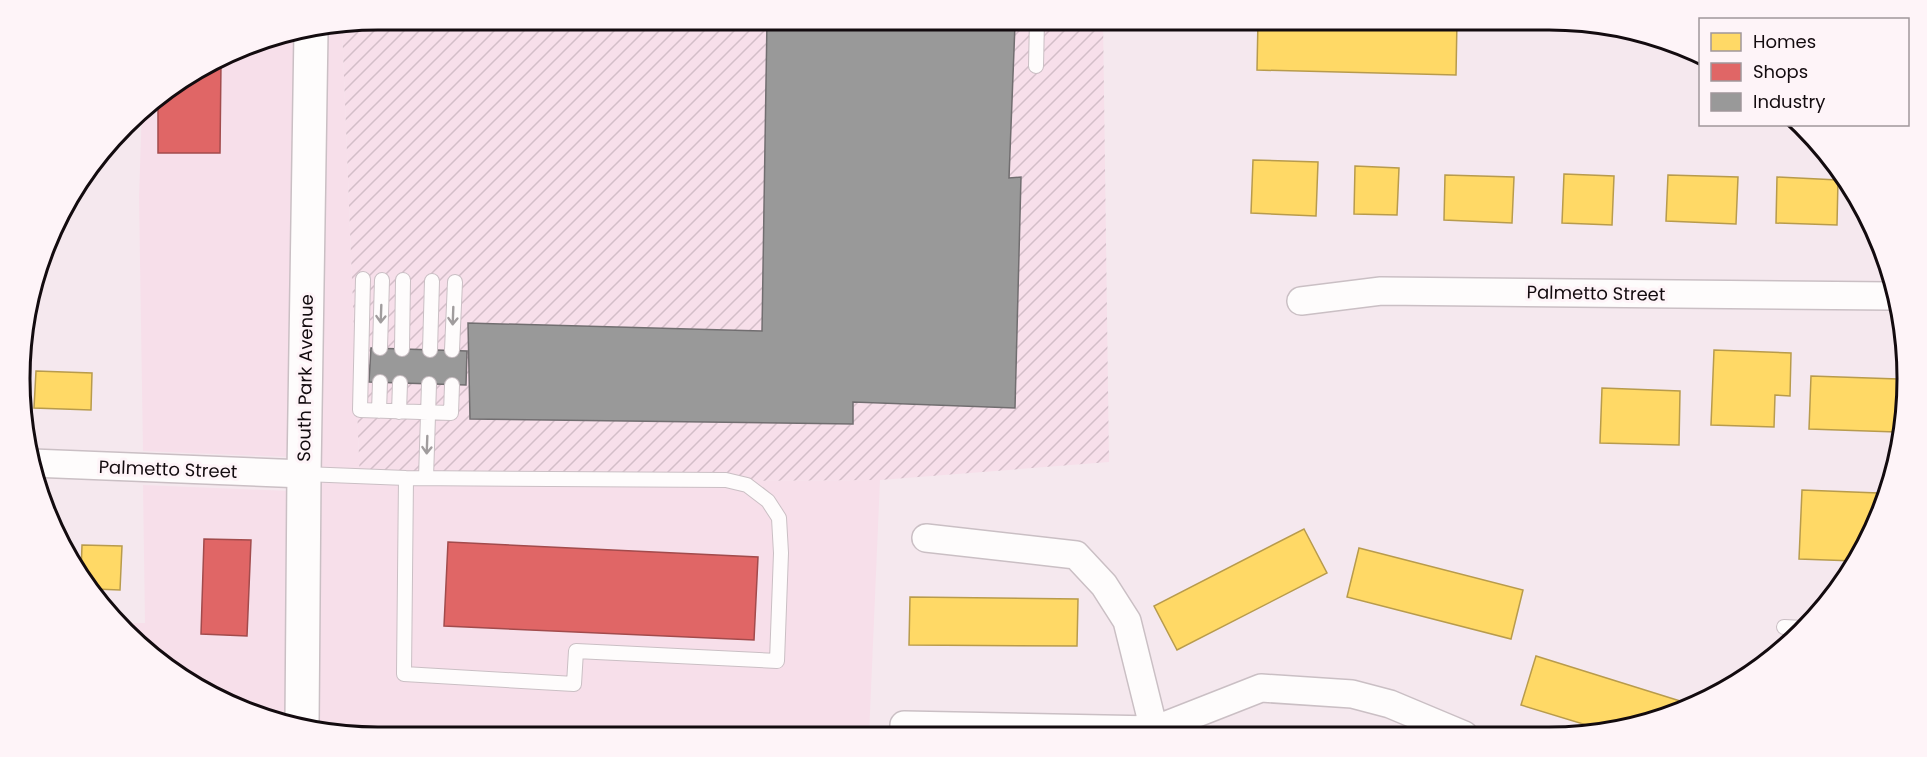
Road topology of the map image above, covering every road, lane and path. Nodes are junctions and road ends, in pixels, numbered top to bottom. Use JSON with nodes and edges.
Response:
{"nodes":[{"id":1,"x":1037,"y":30,"type":"edge"},
{"id":2,"x":311,"y":37,"type":"edge"},
{"id":3,"x":1036,"y":66,"type":"dead end"},
{"id":4,"x":363,"y":279,"type":"dead end"},
{"id":5,"x":382,"y":279,"type":"dead end"},
{"id":6,"x":403,"y":280,"type":"dead end"},
{"id":7,"x":432,"y":281,"type":"dead end"},
{"id":8,"x":454,"y":282,"type":"dead end"},
{"id":9,"x":1887,"y":296,"type":"edge"},
{"id":10,"x":1301,"y":302,"type":"dead end"},
{"id":11,"x":380,"y":348,"type":"dead end"},
{"id":12,"x":402,"y":349,"type":"dead end"},
{"id":13,"x":430,"y":350,"type":"dead end"},
{"id":14,"x":452,"y":350,"type":"dead end"},
{"id":15,"x":380,"y":382,"type":"dead end"},
{"id":16,"x":400,"y":383,"type":"dead end"},
{"id":17,"x":429,"y":384,"type":"dead end"},
{"id":18,"x":452,"y":385,"type":"dead end"},
{"id":19,"x":379,"y":411,"type":"junction"},
{"id":20,"x":399,"y":412,"type":"junction"},
{"id":21,"x":428,"y":412,"type":"junction"},
{"id":22,"x":41,"y":463,"type":"edge"},
{"id":23,"x":304,"y":474,"type":"junction"},
{"id":24,"x":406,"y":478,"type":"junction"},
{"id":25,"x":426,"y":478,"type":"junction"},
{"id":26,"x":926,"y":538,"type":"dead end"},
{"id":27,"x":1784,"y":627,"type":"dead end"},
{"id":28,"x":1792,"y":627,"type":"edge"},
{"id":29,"x":302,"y":718,"type":"edge"},
{"id":30,"x":904,"y":725,"type":"dead end"},
{"id":31,"x":968,"y":727,"type":"edge"},
{"id":32,"x":1158,"y":727,"type":"edge"},
{"id":33,"x":1173,"y":727,"type":"edge"},
{"id":34,"x":1445,"y":727,"type":"edge"}],
"edges":[{"from":1,"to":3,"type":"lane"},
{"from":2,"to":23,"type":"street","name":"South Park Avenue"},
{"from":4,"to":19,"type":"lane"},
{"from":5,"to":11,"type":"lane","one_way":true},
{"from":6,"to":12,"type":"lane"},
{"from":7,"to":13,"type":"lane"},
{"from":8,"to":14,"type":"lane","one_way":true},
{"from":9,"to":10,"type":"street","name":"Palmetto Street"},
{"from":15,"to":19,"type":"lane"},
{"from":16,"to":20,"type":"lane"},
{"from":17,"to":21,"type":"lane"},
{"from":18,"to":21,"type":"lane"},
{"from":19,"to":20,"type":"lane"},
{"from":20,"to":21,"type":"lane"},
{"from":21,"to":25,"type":"lane","one_way":true},
{"from":22,"to":23,"type":"street","name":"Palmetto Street"},
{"from":23,"to":24,"type":"lane"},
{"from":23,"to":29,"type":"street","name":"South Park Avenue"},
{"from":24,"to":25,"type":"lane"},
{"from":24,"to":25,"type":"lane"},
{"from":26,"to":32,"type":"street"},
{"from":27,"to":28,"type":"lane"},
{"from":30,"to":31,"type":"street"},
{"from":33,"to":34,"type":"street"}]}
